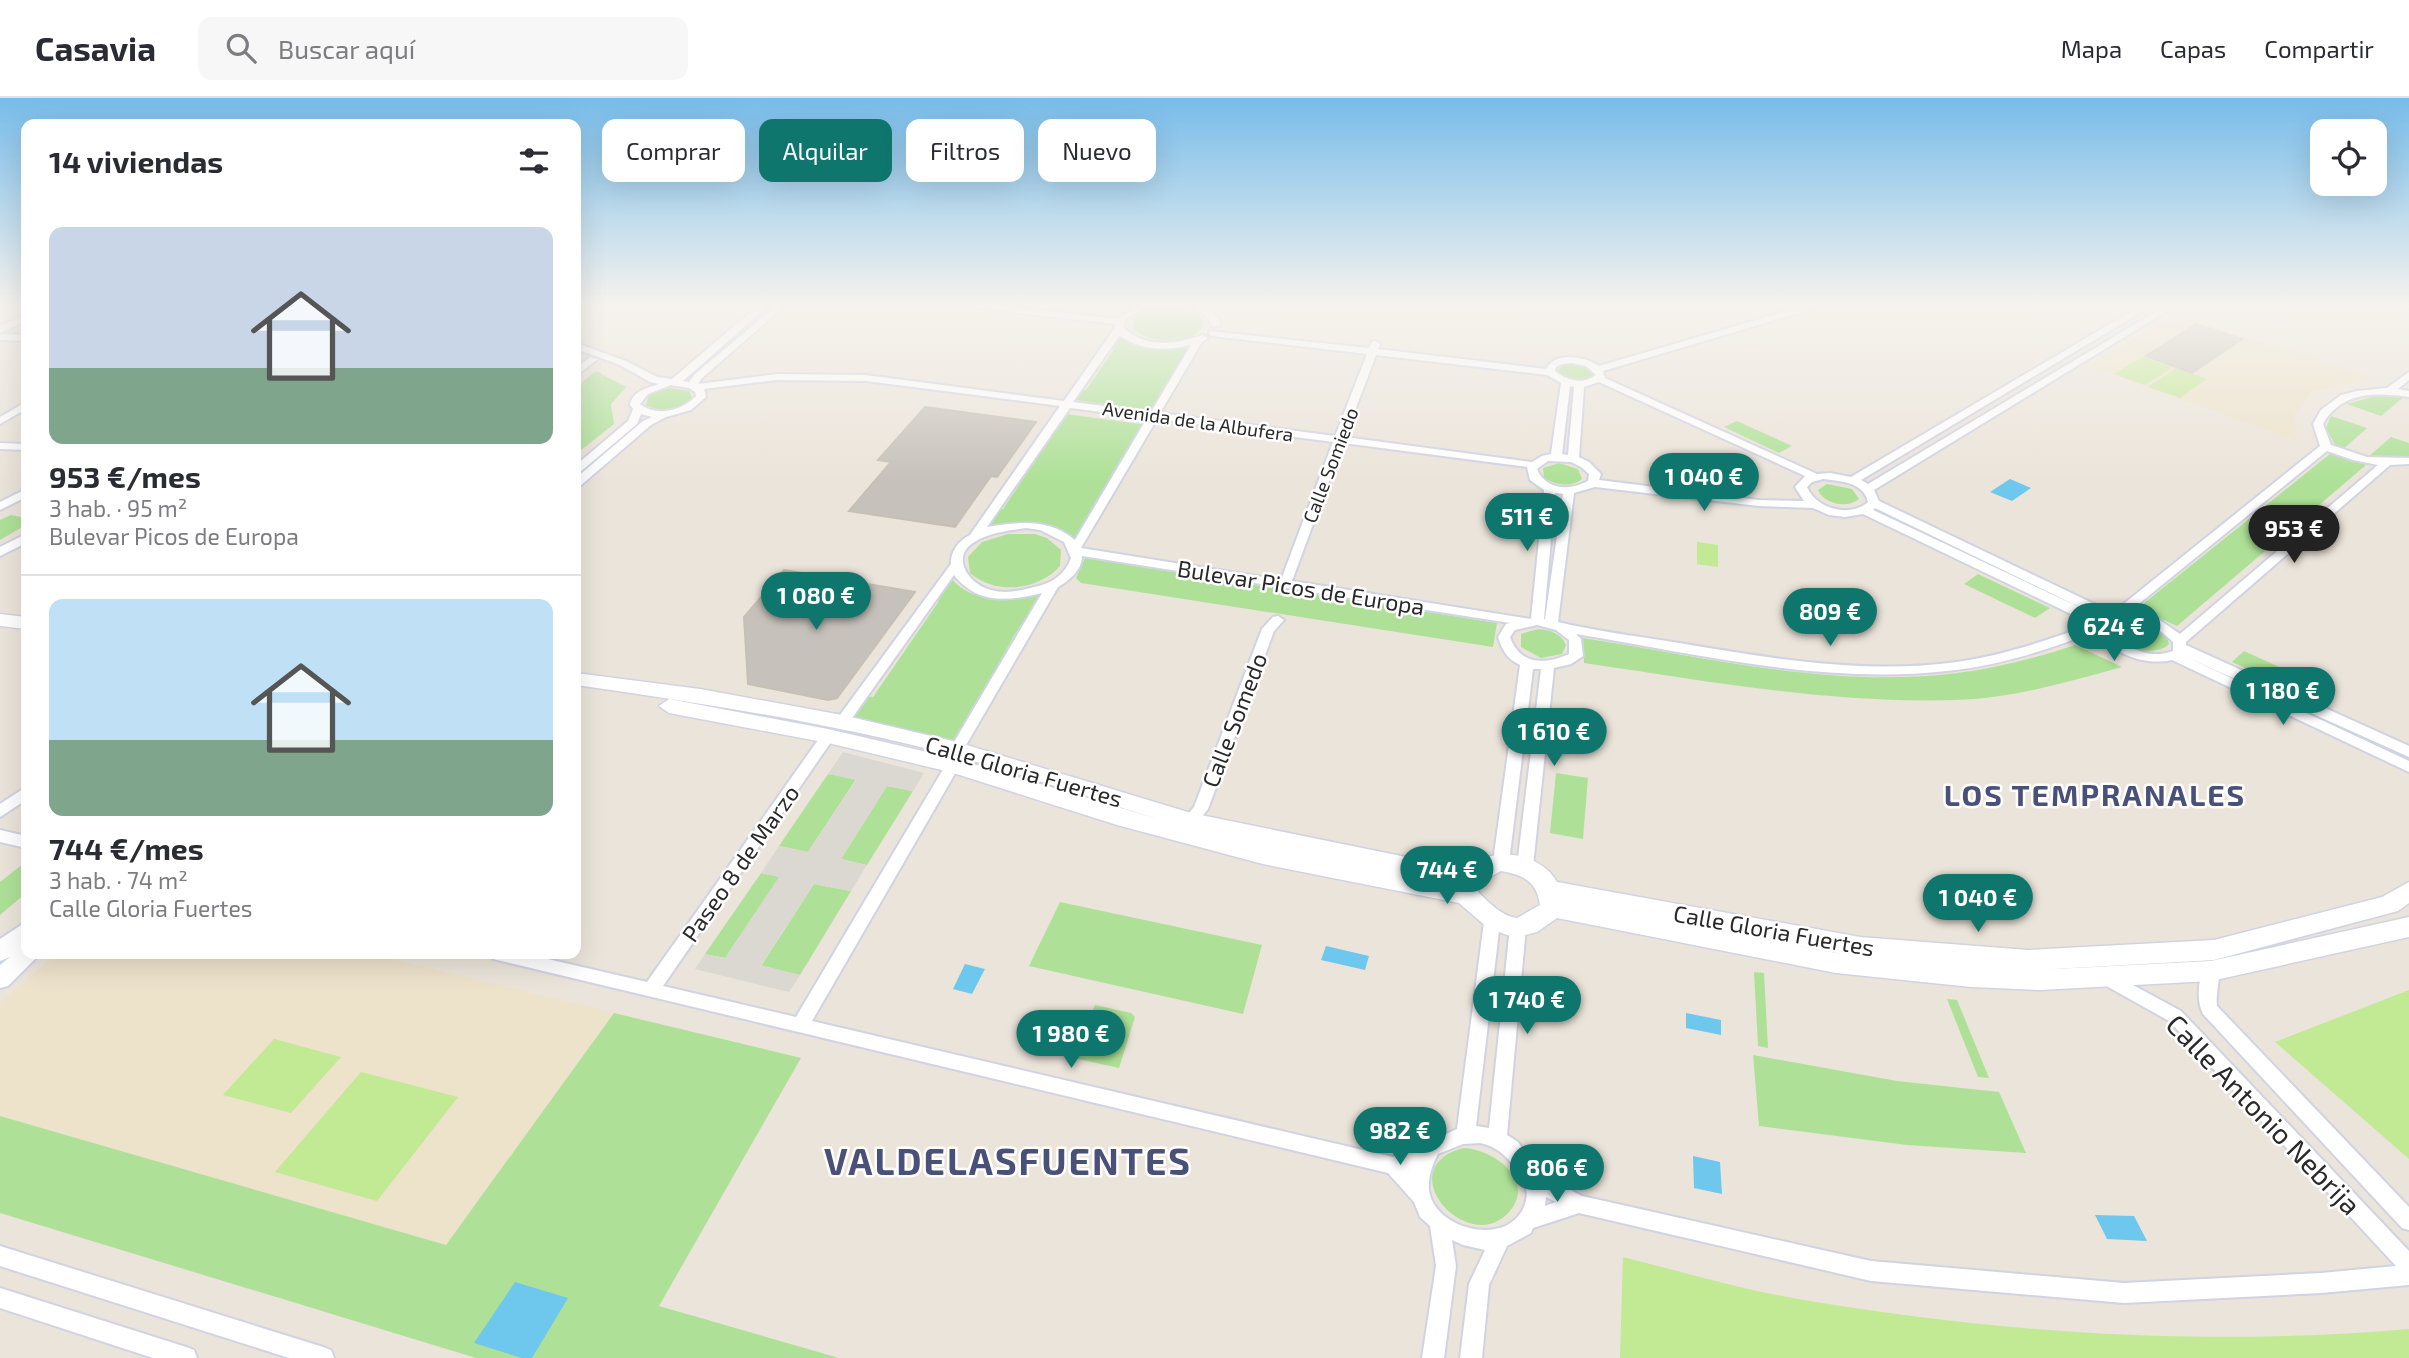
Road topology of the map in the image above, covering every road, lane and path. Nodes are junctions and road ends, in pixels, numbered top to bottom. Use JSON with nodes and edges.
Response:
{"nodes":[{"id":1,"x":602,"y":364,"type":"edge"},
{"id":2,"x":625,"y":364,"type":"edge"},
{"id":3,"x":694,"y":364,"type":"edge"},
{"id":4,"x":712,"y":364,"type":"edge"},
{"id":5,"x":1093,"y":364,"type":"edge"},
{"id":6,"x":1185,"y":364,"type":"edge"},
{"id":7,"x":1368,"y":364,"type":"edge"},
{"id":8,"x":1507,"y":364,"type":"edge"},
{"id":9,"x":1560,"y":364,"type":"edge"},
{"id":10,"x":1573,"y":364,"type":"edge"},
{"id":11,"x":1626,"y":364,"type":"edge"},
{"id":12,"x":1630,"y":364,"type":"edge"},
{"id":13,"x":2049,"y":364,"type":"edge"},
{"id":14,"x":2075,"y":364,"type":"edge"},
{"id":15,"x":1551,"y":369,"type":"junction"},
{"id":16,"x":2409,"y":375,"type":"edge"},
{"id":17,"x":1592,"y":376,"type":"junction"},
{"id":18,"x":1566,"y":382,"type":"junction"},
{"id":19,"x":670,"y":384,"type":"junction"},
{"id":20,"x":696,"y":390,"type":"junction"},
{"id":21,"x":2390,"y":390,"type":"junction"},
{"id":22,"x":643,"y":392,"type":"junction"},
{"id":23,"x":2409,"y":394,"type":"edge"},
{"id":24,"x":1065,"y":407,"type":"junction"},
{"id":25,"x":21,"y":408,"type":"edge"},
{"id":26,"x":638,"y":409,"type":"junction"},
{"id":27,"x":666,"y":414,"type":"junction"},
{"id":28,"x":1153,"y":419,"type":"junction"},
{"id":29,"x":0,"y":421,"type":"edge"},
{"id":30,"x":1338,"y":444,"type":"junction"},
{"id":31,"x":0,"y":446,"type":"edge"},
{"id":32,"x":21,"y":447,"type":"edge"},
{"id":33,"x":2326,"y":447,"type":"junction"},
{"id":34,"x":1556,"y":457,"type":"junction"},
{"id":35,"x":1573,"y":460,"type":"junction"},
{"id":36,"x":2409,"y":461,"type":"edge"},
{"id":37,"x":2386,"y":464,"type":"junction"},
{"id":38,"x":581,"y":466,"type":"edge"},
{"id":39,"x":1532,"y":470,"type":"junction"},
{"id":40,"x":1594,"y":479,"type":"junction"},
{"id":41,"x":581,"y":480,"type":"edge"},
{"id":42,"x":1809,"y":480,"type":"junction"},
{"id":43,"x":1852,"y":481,"type":"junction"},
{"id":44,"x":1550,"y":488,"type":"junction"},
{"id":45,"x":1867,"y":489,"type":"junction"},
{"id":46,"x":1569,"y":491,"type":"junction"},
{"id":47,"x":21,"y":495,"type":"edge"},
{"id":48,"x":1804,"y":496,"type":"junction"},
{"id":49,"x":1817,"y":505,"type":"junction"},
{"id":50,"x":0,"y":507,"type":"edge"},
{"id":51,"x":1870,"y":507,"type":"junction"},
{"id":52,"x":976,"y":535,"type":"junction"},
{"id":53,"x":21,"y":542,"type":"edge"},
{"id":54,"x":1076,"y":550,"type":"junction"},
{"id":55,"x":0,"y":552,"type":"edge"},
{"id":56,"x":954,"y":567,"type":"junction"},
{"id":57,"x":1285,"y":585,"type":"junction"},
{"id":58,"x":1053,"y":586,"type":"junction"},
{"id":59,"x":0,"y":608,"type":"edge"},
{"id":60,"x":21,"y":610,"type":"edge"},
{"id":61,"x":2106,"y":619,"type":"junction"},
{"id":62,"x":0,"y":620,"type":"edge"},
{"id":63,"x":21,"y":622,"type":"edge"},
{"id":64,"x":1270,"y":622,"type":"dead end"},
{"id":65,"x":1531,"y":622,"type":"junction"},
{"id":66,"x":1556,"y":626,"type":"junction"},
{"id":67,"x":2178,"y":648,"type":"junction"},
{"id":68,"x":1527,"y":663,"type":"junction"},
{"id":69,"x":1548,"y":666,"type":"junction"},
{"id":70,"x":581,"y":680,"type":"edge"},
{"id":71,"x":581,"y":693,"type":"edge"},
{"id":72,"x":835,"y":729,"type":"junction"},
{"id":73,"x":2409,"y":752,"type":"edge"},
{"id":74,"x":955,"y":757,"type":"junction"},
{"id":75,"x":2409,"y":767,"type":"edge"},
{"id":76,"x":21,"y":796,"type":"edge"},
{"id":77,"x":0,"y":812,"type":"edge"},
{"id":78,"x":1199,"y":818,"type":"junction"},
{"id":79,"x":0,"y":836,"type":"edge"},
{"id":80,"x":21,"y":841,"type":"edge"},
{"id":81,"x":1501,"y":862,"type":"junction"},
{"id":82,"x":1525,"y":866,"type":"junction"},
{"id":83,"x":1467,"y":887,"type":"junction"},
{"id":84,"x":2409,"y":891,"type":"edge"},
{"id":85,"x":1552,"y":899,"type":"junction"},
{"id":86,"x":1492,"y":922,"type":"junction"},
{"id":87,"x":1518,"y":927,"type":"junction"},
{"id":88,"x":2409,"y":927,"type":"edge"},
{"id":89,"x":21,"y":934,"type":"edge"},
{"id":90,"x":0,"y":953,"type":"edge"},
{"id":91,"x":23,"y":959,"type":"edge"},
{"id":92,"x":520,"y":959,"type":"edge"},
{"id":93,"x":2211,"y":971,"type":"junction"},
{"id":94,"x":2107,"y":978,"type":"junction"},
{"id":95,"x":0,"y":979,"type":"edge"},
{"id":96,"x":651,"y":990,"type":"junction"},
{"id":97,"x":800,"y":1025,"type":"junction"},
{"id":98,"x":1466,"y":1134,"type":"junction"},
{"id":99,"x":1497,"y":1140,"type":"junction"},
{"id":100,"x":1430,"y":1150,"type":"junction"},
{"id":101,"x":1394,"y":1166,"type":"junction"},
{"id":102,"x":1535,"y":1181,"type":"junction"},
{"id":103,"x":1421,"y":1196,"type":"junction"},
{"id":104,"x":1579,"y":1204,"type":"junction"},
{"id":105,"x":1530,"y":1220,"type":"junction"},
{"id":106,"x":2409,"y":1221,"type":"edge"},
{"id":107,"x":1438,"y":1223,"type":"junction"},
{"id":108,"x":1500,"y":1240,"type":"junction"},
{"id":109,"x":0,"y":1256,"type":"edge"},
{"id":110,"x":2409,"y":1266,"type":"edge"},
{"id":111,"x":2409,"y":1275,"type":"edge"},
{"id":112,"x":0,"y":1298,"type":"edge"},
{"id":113,"x":186,"y":1358,"type":"edge"},
{"id":114,"x":323,"y":1358,"type":"edge"},
{"id":115,"x":1433,"y":1358,"type":"edge"},
{"id":116,"x":1471,"y":1358,"type":"edge"}],
"edges":[{"from":1,"to":22,"type":"street"},
{"from":2,"to":19,"type":"street"},
{"from":3,"to":19,"type":"street"},
{"from":4,"to":20,"type":"street"},
{"from":5,"to":24,"type":"street"},
{"from":6,"to":28,"type":"street"},
{"from":7,"to":30,"type":"street","name":"Calle Somiedo"},
{"from":8,"to":15,"type":"street"},
{"from":9,"to":15,"type":"street"},
{"from":10,"to":17,"type":"street"},
{"from":11,"to":17,"type":"street"},
{"from":12,"to":17,"type":"street"},
{"from":13,"to":43,"type":"street"},
{"from":14,"to":45,"type":"street"},
{"from":15,"to":18,"type":"street"},
{"from":16,"to":21,"type":"street"},
{"from":17,"to":18,"type":"street"},
{"from":17,"to":35,"type":"street"},
{"from":17,"to":42,"type":"street"},
{"from":18,"to":34,"type":"street"},
{"from":19,"to":20,"type":"street"},
{"from":19,"to":22,"type":"street"},
{"from":20,"to":24,"type":"street","name":"Avenida de la Albufera"},
{"from":20,"to":27,"type":"street"},
{"from":21,"to":23,"type":"street"},
{"from":21,"to":33,"type":"street"},
{"from":22,"to":26,"type":"street"},
{"from":24,"to":28,"type":"street","name":"Avenida de la Albufera"},
{"from":24,"to":52,"type":"street"},
{"from":25,"to":29,"type":"street"},
{"from":26,"to":27,"type":"street"},
{"from":26,"to":38,"type":"street"},
{"from":27,"to":41,"type":"street"},
{"from":28,"to":30,"type":"street","name":"Avenida de la Albufera"},
{"from":28,"to":54,"type":"street"},
{"from":30,"to":39,"type":"street","name":"Avenida de la Albufera"},
{"from":30,"to":57,"type":"street","name":"Calle Somiedo"},
{"from":31,"to":32,"type":"street"},
{"from":33,"to":37,"type":"street"},
{"from":33,"to":61,"type":"street"},
{"from":34,"to":35,"type":"street"},
{"from":34,"to":39,"type":"street"},
{"from":35,"to":40,"type":"street"},
{"from":36,"to":37,"type":"street"},
{"from":37,"to":67,"type":"street"},
{"from":39,"to":44,"type":"street"},
{"from":40,"to":46,"type":"street"},
{"from":40,"to":48,"type":"street"},
{"from":40,"to":49,"type":"street"},
{"from":42,"to":43,"type":"street"},
{"from":42,"to":48,"type":"street"},
{"from":43,"to":45,"type":"street"},
{"from":44,"to":46,"type":"street"},
{"from":44,"to":65,"type":"street"},
{"from":45,"to":51,"type":"street"},
{"from":46,"to":66,"type":"street"},
{"from":47,"to":50,"type":"street"},
{"from":48,"to":49,"type":"street"},
{"from":49,"to":51,"type":"street"},
{"from":51,"to":61,"type":"street"},
{"from":52,"to":54,"type":"street"},
{"from":52,"to":56,"type":"street"},
{"from":53,"to":55,"type":"street"},
{"from":54,"to":57,"type":"street","name":"Bulevar Picos de Europa"},
{"from":54,"to":58,"type":"street"},
{"from":56,"to":58,"type":"street"},
{"from":56,"to":72,"type":"street","name":"Paseo 8 de Marzo"},
{"from":57,"to":65,"type":"street","name":"Bulevar Picos de Europa"},
{"from":58,"to":74,"type":"street"},
{"from":59,"to":60,"type":"main road"},
{"from":61,"to":66,"type":"street"},
{"from":61,"to":67,"type":"street"},
{"from":61,"to":67,"type":"street"},
{"from":62,"to":63,"type":"main road"},
{"from":64,"to":78,"type":"street","name":"Calle Somedo"},
{"from":65,"to":66,"type":"street","name":"Bulevar Picos de Europa"},
{"from":65,"to":68,"type":"street"},
{"from":66,"to":69,"type":"street"},
{"from":67,"to":73,"type":"street"},
{"from":67,"to":75,"type":"street"},
{"from":68,"to":69,"type":"street"},
{"from":68,"to":81,"type":"street"},
{"from":69,"to":82,"type":"street"},
{"from":70,"to":72,"type":"main road","name":"Calle Gloria Fuertes"},
{"from":71,"to":72,"type":"main road","name":"Calle Gloria Fuertes"},
{"from":72,"to":74,"type":"main road","name":"Calle Gloria Fuertes"},
{"from":72,"to":96,"type":"street","name":"Paseo 8 de Marzo"},
{"from":74,"to":78,"type":"main road","name":"Calle Gloria Fuertes"},
{"from":74,"to":83,"type":"main road","name":"Calle Gloria Fuertes"},
{"from":74,"to":97,"type":"street"},
{"from":76,"to":77,"type":"street"},
{"from":78,"to":83,"type":"main road","name":"Calle Gloria Fuertes"},
{"from":79,"to":80,"type":"street"},
{"from":81,"to":82,"type":"main road"},
{"from":81,"to":83,"type":"main road"},
{"from":82,"to":85,"type":"main road"},
{"from":83,"to":86,"type":"main road"},
{"from":84,"to":85,"type":"main road","name":"Calle Gloria Fuertes"},
{"from":85,"to":87,"type":"main road"},
{"from":85,"to":94,"type":"main road","name":"Calle Gloria Fuertes"},
{"from":86,"to":87,"type":"main road"},
{"from":86,"to":98,"type":"street"},
{"from":87,"to":99,"type":"street"},
{"from":88,"to":93,"type":"main road","name":"Calle Gloria Fuertes"},
{"from":89,"to":90,"type":"street"},
{"from":91,"to":95,"type":"street"},
{"from":92,"to":96,"type":"street"},
{"from":93,"to":94,"type":"main road","name":"Calle Gloria Fuertes"},
{"from":93,"to":106,"type":"street","name":"Calle Antonio Nebrija"},
{"from":94,"to":110,"type":"street","name":"Calle Antonio Nebrija"},
{"from":96,"to":97,"type":"street"},
{"from":97,"to":101,"type":"street"},
{"from":98,"to":99,"type":"street"},
{"from":98,"to":100,"type":"street"},
{"from":99,"to":102,"type":"street"},
{"from":100,"to":101,"type":"street"},
{"from":100,"to":103,"type":"street"},
{"from":101,"to":103,"type":"street"},
{"from":102,"to":104,"type":"street"},
{"from":102,"to":105,"type":"street"},
{"from":103,"to":107,"type":"street"},
{"from":104,"to":105,"type":"street"},
{"from":104,"to":111,"type":"street"},
{"from":105,"to":108,"type":"street"},
{"from":107,"to":108,"type":"street"},
{"from":107,"to":115,"type":"street"},
{"from":108,"to":116,"type":"street"},
{"from":109,"to":114,"type":"street"},
{"from":112,"to":113,"type":"street"}]}
